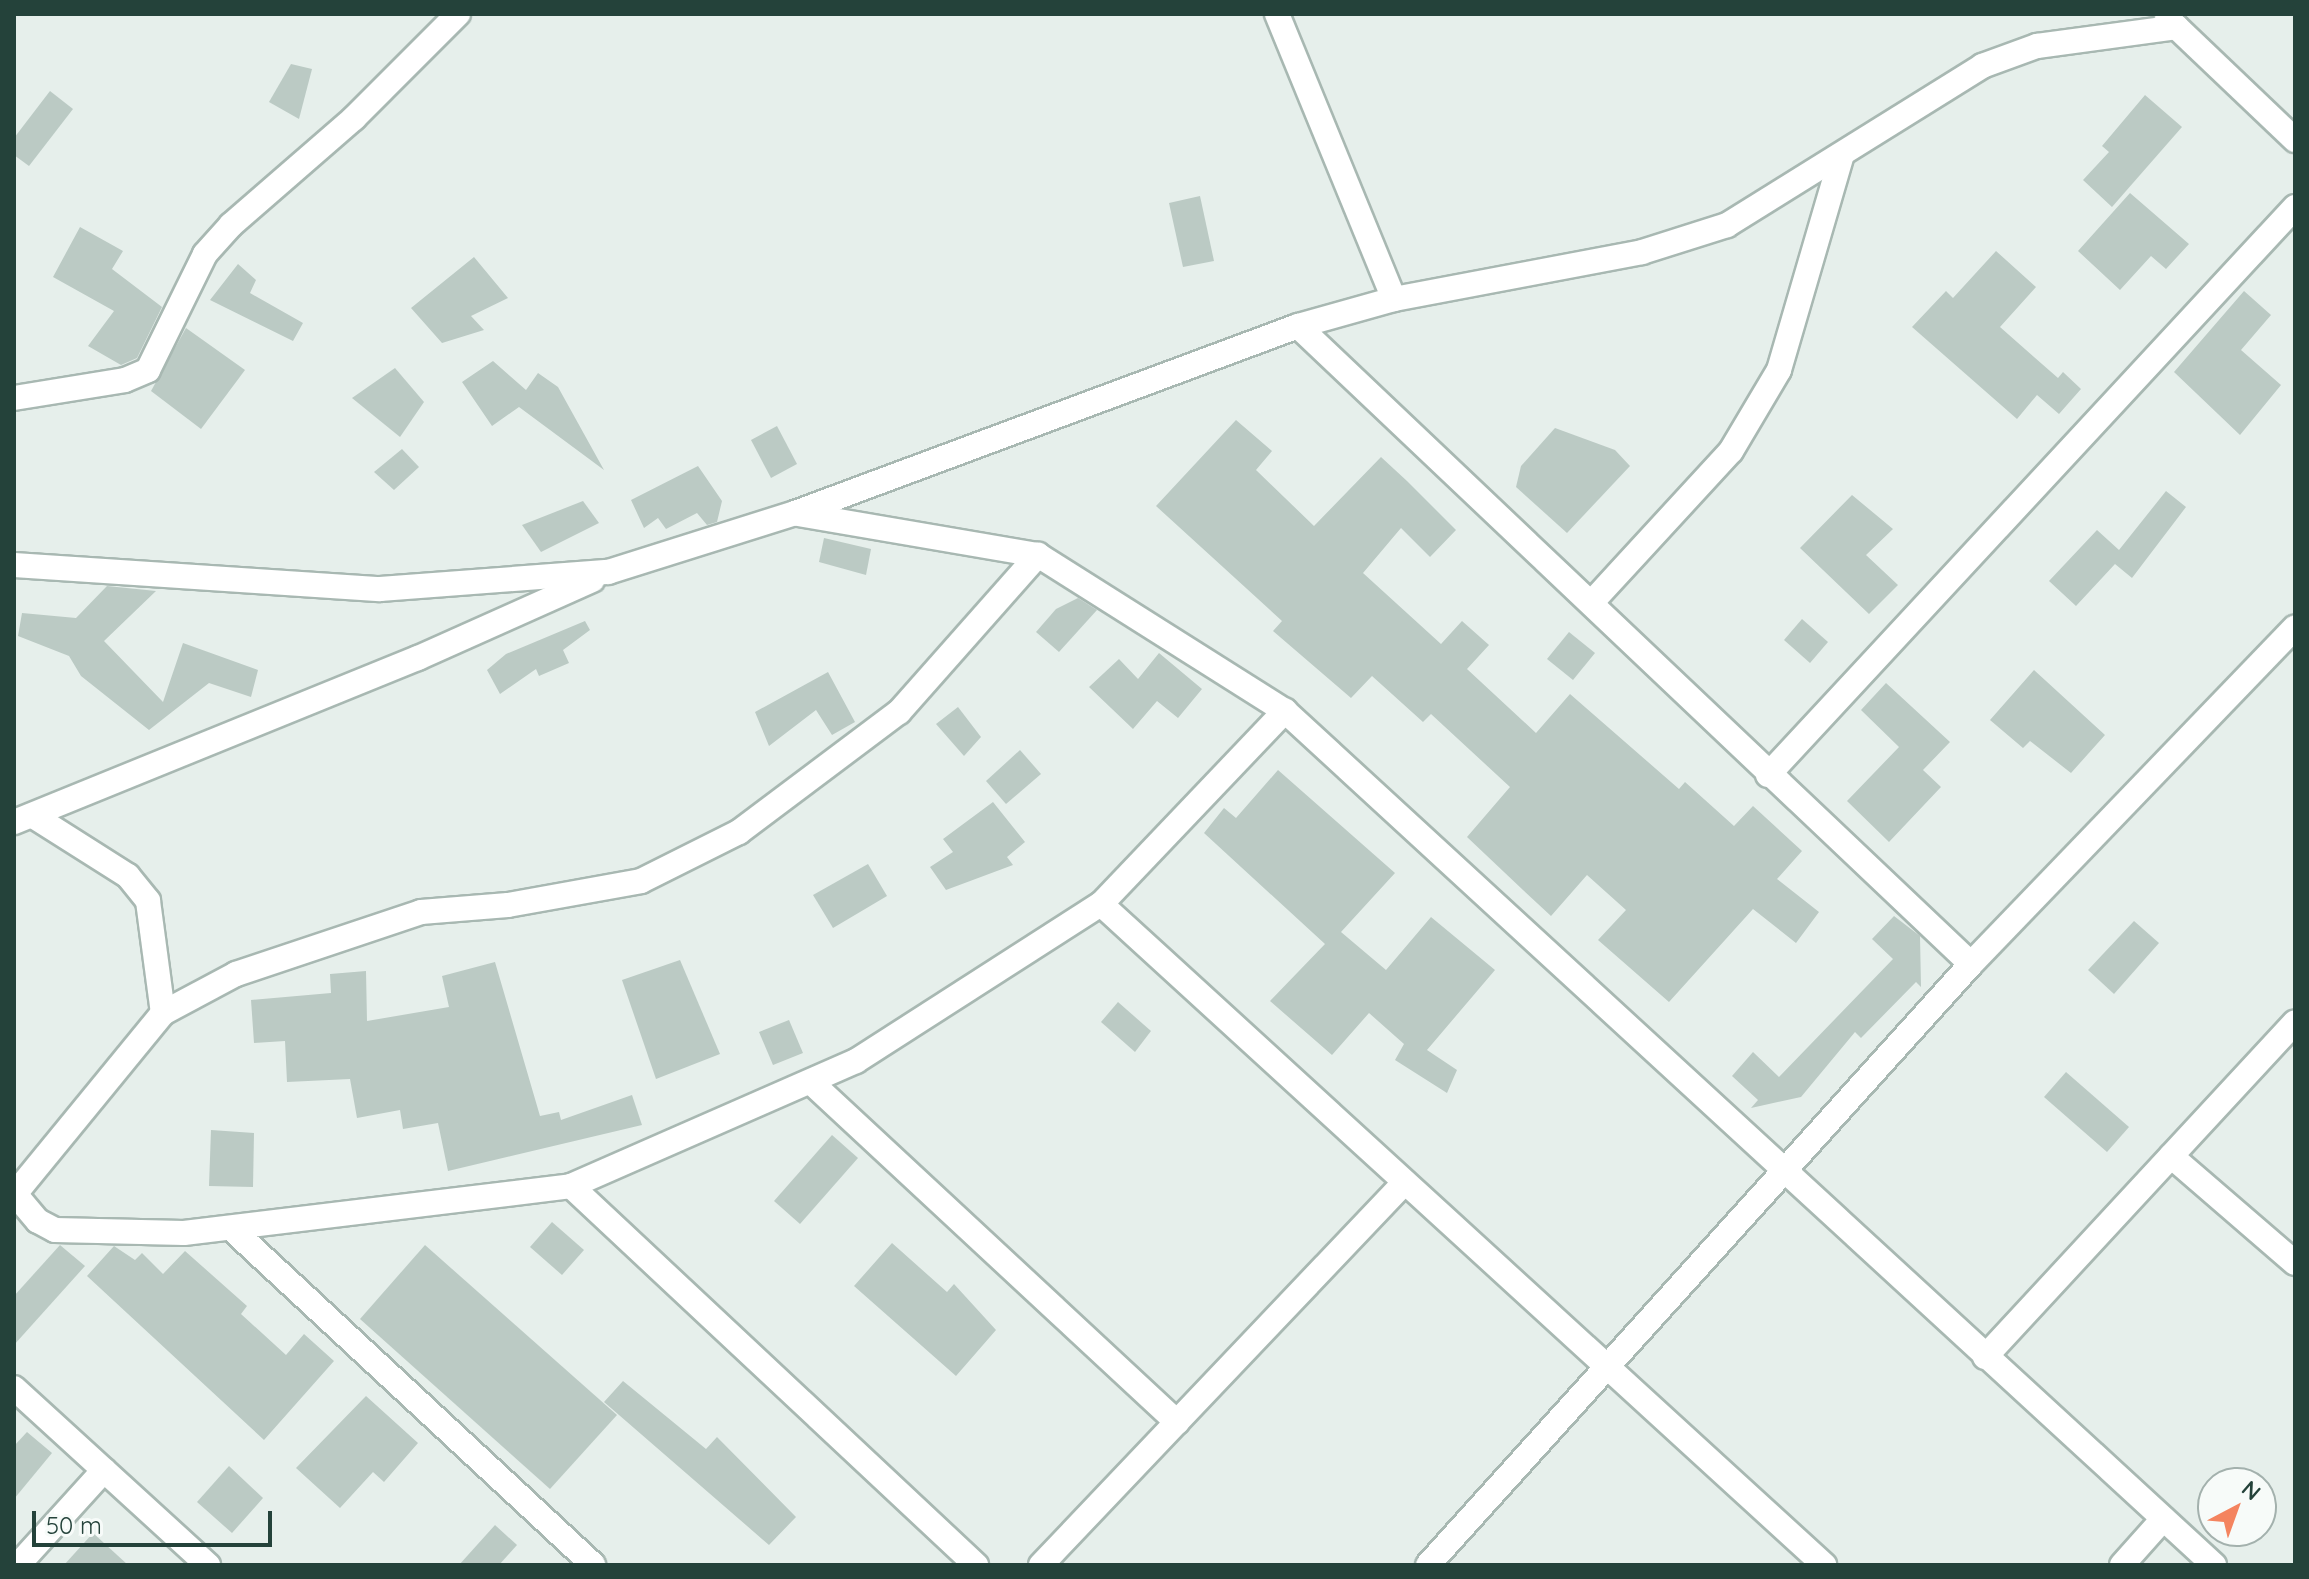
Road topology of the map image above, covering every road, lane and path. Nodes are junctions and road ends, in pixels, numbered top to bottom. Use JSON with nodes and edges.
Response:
{"nodes":[{"id":1,"x":458,"y":14,"type":"edge"},
{"id":2,"x":1277,"y":14,"type":"edge"},
{"id":3,"x":2170,"y":21,"type":"edge"},
{"id":4,"x":2295,"y":140,"type":"edge"},
{"id":5,"x":1842,"y":155,"type":"junction"},
{"id":6,"x":2295,"y":207,"type":"edge"},
{"id":7,"x":1394,"y":299,"type":"junction"},
{"id":8,"x":1298,"y":326,"type":"junction"},
{"id":9,"x":14,"y":398,"type":"edge"},
{"id":10,"x":795,"y":513,"type":"junction"},
{"id":11,"x":1038,"y":555,"type":"junction"},
{"id":12,"x":14,"y":565,"type":"edge"},
{"id":13,"x":608,"y":572,"type":"junction"},
{"id":14,"x":1593,"y":601,"type":"junction"},
{"id":15,"x":2295,"y":627,"type":"edge"},
{"id":16,"x":1285,"y":711,"type":"junction"},
{"id":17,"x":1768,"y":775,"type":"junction"},
{"id":18,"x":24,"y":820,"type":"edge"},
{"id":19,"x":1101,"y":904,"type":"junction"},
{"id":20,"x":1971,"y":964,"type":"junction"},
{"id":21,"x":163,"y":1013,"type":"junction"},
{"id":22,"x":2295,"y":1022,"type":"edge"},
{"id":23,"x":813,"y":1084,"type":"junction"},
{"id":24,"x":2171,"y":1156,"type":"junction"},
{"id":25,"x":1783,"y":1172,"type":"junction"},
{"id":26,"x":1405,"y":1182,"type":"junction"},
{"id":27,"x":571,"y":1186,"type":"junction"},
{"id":28,"x":14,"y":1194,"type":"edge"},
{"id":29,"x":235,"y":1232,"type":"junction"},
{"id":30,"x":2295,"y":1263,"type":"edge"},
{"id":31,"x":1985,"y":1357,"type":"junction"},
{"id":32,"x":1608,"y":1370,"type":"junction"},
{"id":33,"x":14,"y":1388,"type":"edge"},
{"id":34,"x":1177,"y":1422,"type":"junction"},
{"id":35,"x":104,"y":1470,"type":"junction"},
{"id":36,"x":2163,"y":1519,"type":"junction"},
{"id":37,"x":1437,"y":1562,"type":"edge"},
{"id":38,"x":18,"y":1565,"type":"edge"},
{"id":39,"x":208,"y":1565,"type":"edge"},
{"id":40,"x":593,"y":1565,"type":"edge"},
{"id":41,"x":976,"y":1565,"type":"edge"},
{"id":42,"x":1041,"y":1565,"type":"edge"},
{"id":43,"x":1824,"y":1565,"type":"edge"},
{"id":44,"x":2122,"y":1565,"type":"edge"},
{"id":45,"x":2214,"y":1565,"type":"edge"}],
"edges":[{"from":1,"to":9,"type":"street"},
{"from":2,"to":7,"type":"street"},
{"from":3,"to":4,"type":"street"},
{"from":3,"to":5,"type":"street"},
{"from":5,"to":7,"type":"street"},
{"from":5,"to":14,"type":"street"},
{"from":6,"to":17,"type":"street"},
{"from":7,"to":8,"type":"street"},
{"from":8,"to":10,"type":"street"},
{"from":8,"to":14,"type":"street"},
{"from":10,"to":11,"type":"street"},
{"from":10,"to":13,"type":"street"},
{"from":11,"to":16,"type":"street"},
{"from":11,"to":21,"type":"street"},
{"from":12,"to":13,"type":"street"},
{"from":13,"to":18,"type":"street"},
{"from":14,"to":17,"type":"street"},
{"from":15,"to":20,"type":"street"},
{"from":16,"to":19,"type":"street"},
{"from":16,"to":25,"type":"street"},
{"from":17,"to":20,"type":"street"},
{"from":18,"to":21,"type":"street"},
{"from":19,"to":23,"type":"street"},
{"from":19,"to":26,"type":"street"},
{"from":20,"to":25,"type":"street"},
{"from":21,"to":28,"type":"street"},
{"from":22,"to":24,"type":"street"},
{"from":23,"to":27,"type":"street"},
{"from":23,"to":34,"type":"street"},
{"from":24,"to":30,"type":"street"},
{"from":24,"to":31,"type":"street"},
{"from":25,"to":31,"type":"street"},
{"from":25,"to":32,"type":"street"},
{"from":26,"to":32,"type":"street"},
{"from":26,"to":34,"type":"street"},
{"from":27,"to":29,"type":"street"},
{"from":27,"to":41,"type":"street"},
{"from":28,"to":29,"type":"street"},
{"from":29,"to":40,"type":"street"},
{"from":31,"to":36,"type":"street"},
{"from":32,"to":37,"type":"street"},
{"from":32,"to":43,"type":"street"},
{"from":33,"to":35,"type":"street"},
{"from":34,"to":42,"type":"street"},
{"from":35,"to":38,"type":"street"},
{"from":35,"to":39,"type":"street"},
{"from":36,"to":44,"type":"street"},
{"from":36,"to":45,"type":"street"}]}
